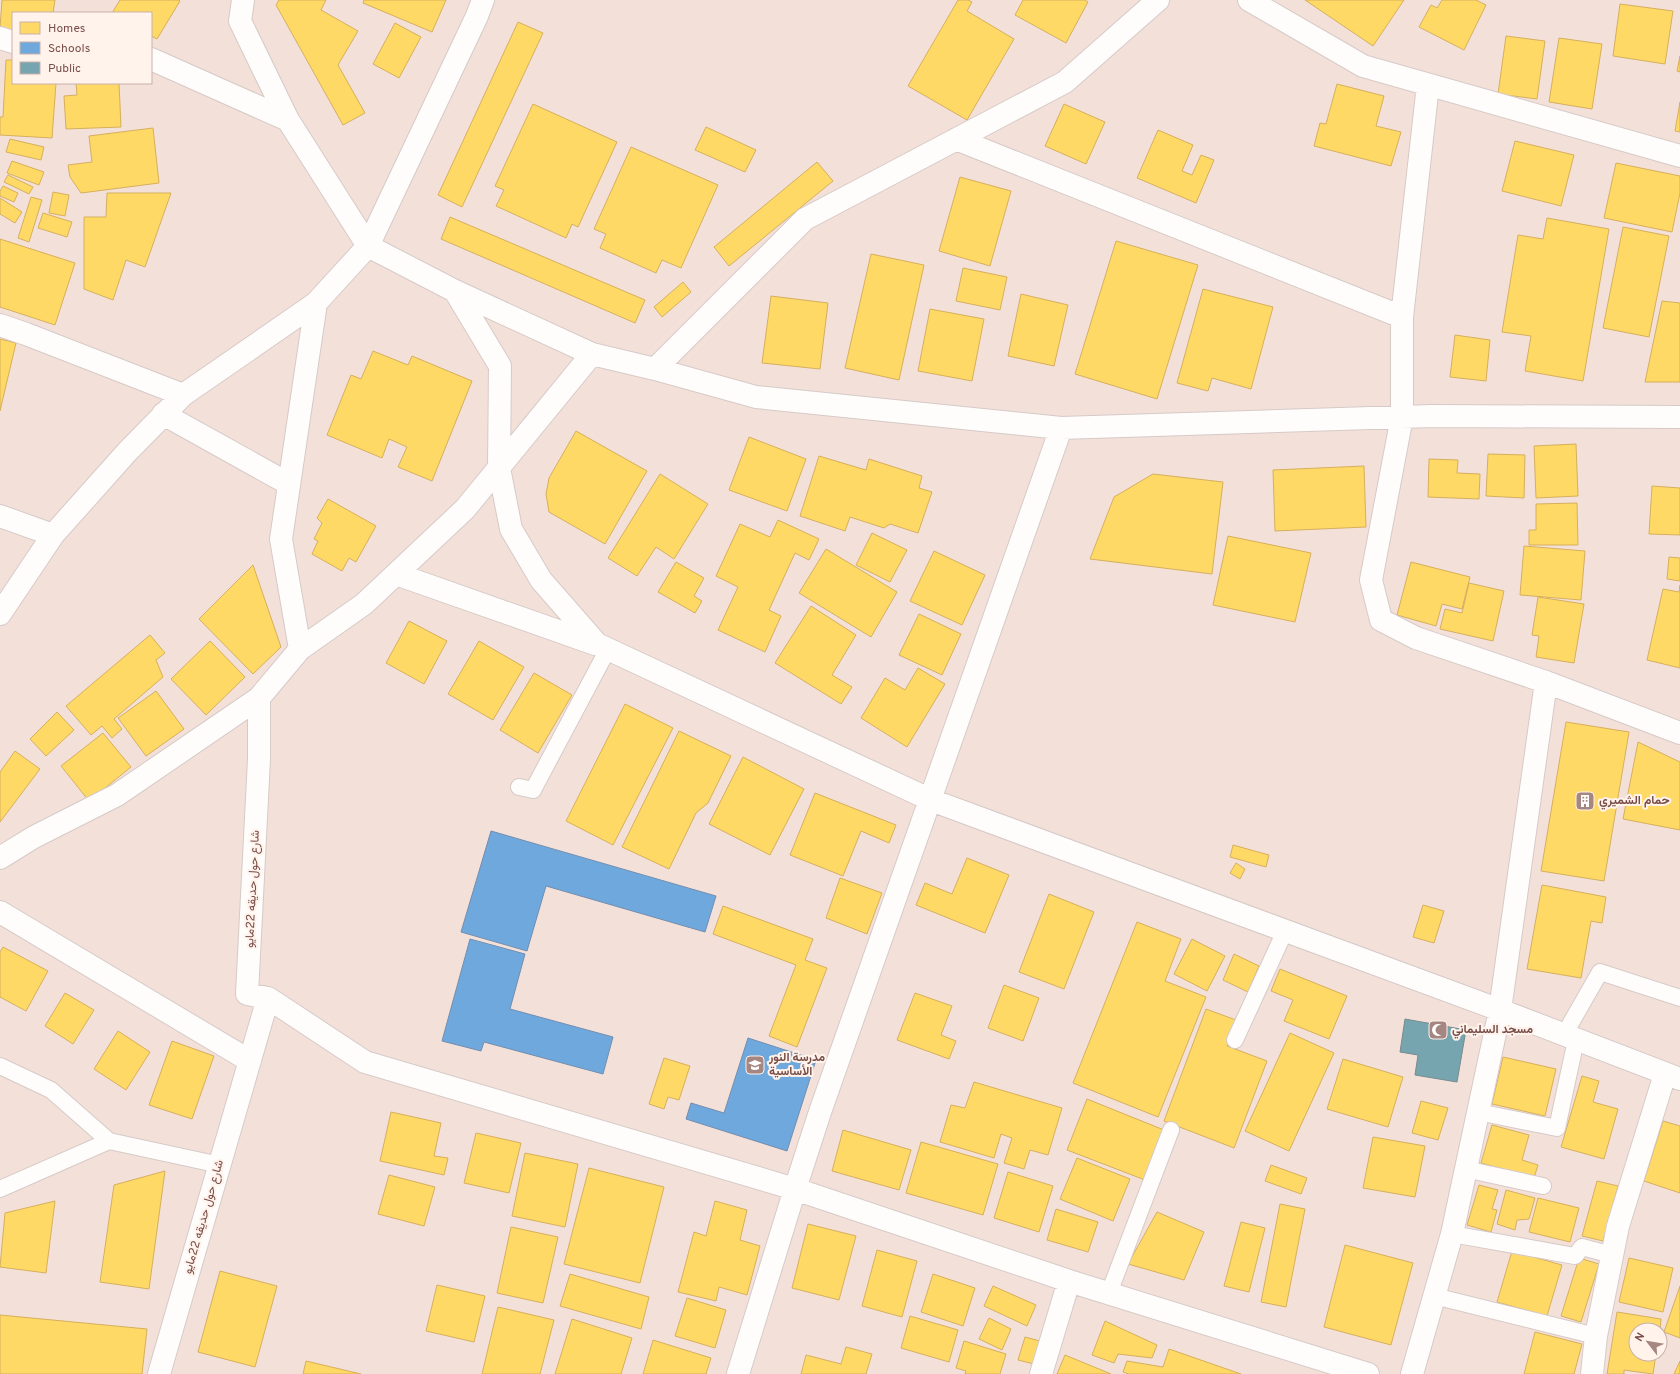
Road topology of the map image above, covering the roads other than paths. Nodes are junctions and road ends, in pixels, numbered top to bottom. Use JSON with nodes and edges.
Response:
{"nodes":[{"id":1,"x":243,"y":0,"type":"edge"},
{"id":2,"x":483,"y":0,"type":"edge"},
{"id":3,"x":1158,"y":0,"type":"edge"},
{"id":4,"x":1249,"y":0,"type":"edge"},
{"id":5,"x":0,"y":38,"type":"edge"},
{"id":6,"x":12,"y":42,"type":"edge"},
{"id":7,"x":152,"y":59,"type":"edge"},
{"id":8,"x":1428,"y":84,"type":"junction"},
{"id":9,"x":288,"y":120,"type":"junction"},
{"id":10,"x":956,"y":139,"type":"junction"},
{"id":11,"x":1680,"y":156,"type":"edge"},
{"id":12,"x":368,"y":246,"type":"junction"},
{"id":13,"x":455,"y":291,"type":"junction"},
{"id":14,"x":316,"y":303,"type":"junction"},
{"id":15,"x":1402,"y":317,"type":"junction"},
{"id":16,"x":0,"y":325,"type":"edge"},
{"id":17,"x":592,"y":354,"type":"junction"},
{"id":18,"x":655,"y":369,"type":"junction"},
{"id":19,"x":183,"y":395,"type":"junction"},
{"id":20,"x":163,"y":414,"type":"junction"},
{"id":21,"x":1402,"y":417,"type":"junction"},
{"id":22,"x":1680,"y":417,"type":"edge"},
{"id":23,"x":1061,"y":428,"type":"junction"},
{"id":24,"x":499,"y":468,"type":"junction"},
{"id":25,"x":289,"y":484,"type":"junction"},
{"id":26,"x":0,"y":516,"type":"edge"},
{"id":27,"x":53,"y":535,"type":"junction"},
{"id":28,"x":396,"y":574,"type":"junction"},
{"id":29,"x":0,"y":614,"type":"edge"},
{"id":30,"x":602,"y":647,"type":"junction"},
{"id":31,"x":300,"y":649,"type":"junction"},
{"id":32,"x":1546,"y":682,"type":"junction"},
{"id":33,"x":259,"y":698,"type":"junction"},
{"id":34,"x":1680,"y":733,"type":"edge"},
{"id":35,"x":519,"y":787,"type":"dead end"},
{"id":36,"x":931,"y":800,"type":"junction"},
{"id":37,"x":0,"y":858,"type":"edge"},
{"id":38,"x":0,"y":912,"type":"edge"},
{"id":39,"x":1285,"y":931,"type":"junction"},
{"id":40,"x":268,"y":998,"type":"junction"},
{"id":41,"x":1680,"y":998,"type":"edge"},
{"id":42,"x":1500,"y":1010,"type":"junction"},
{"id":43,"x":1570,"y":1037,"type":"junction"},
{"id":44,"x":1235,"y":1040,"type":"dead end"},
{"id":45,"x":250,"y":1061,"type":"junction"},
{"id":46,"x":0,"y":1066,"type":"edge"},
{"id":47,"x":1673,"y":1076,"type":"edge"},
{"id":48,"x":1478,"y":1112,"type":"junction"},
{"id":49,"x":1170,"y":1130,"type":"dead end"},
{"id":50,"x":109,"y":1141,"type":"junction"},
{"id":51,"x":220,"y":1165,"type":"junction"},
{"id":52,"x":1465,"y":1169,"type":"junction"},
{"id":53,"x":1543,"y":1186,"type":"dead end"},
{"id":54,"x":0,"y":1189,"type":"edge"},
{"id":55,"x":795,"y":1189,"type":"junction"},
{"id":56,"x":1452,"y":1234,"type":"junction"},
{"id":57,"x":1612,"y":1255,"type":"junction"},
{"id":58,"x":1069,"y":1281,"type":"junction"},
{"id":59,"x":1109,"y":1293,"type":"junction"},
{"id":60,"x":1434,"y":1296,"type":"junction"},
{"id":61,"x":1596,"y":1336,"type":"junction"},
{"id":62,"x":159,"y":1374,"type":"edge"},
{"id":63,"x":738,"y":1374,"type":"edge"},
{"id":64,"x":1041,"y":1374,"type":"edge"},
{"id":65,"x":1368,"y":1374,"type":"edge"},
{"id":66,"x":1412,"y":1374,"type":"edge"},
{"id":67,"x":1592,"y":1374,"type":"edge"}],
"edges":[{"from":1,"to":9,"type":"street"},
{"from":2,"to":12,"type":"street"},
{"from":3,"to":10,"type":"street"},
{"from":4,"to":8,"type":"street"},
{"from":5,"to":6,"type":"street"},
{"from":7,"to":9,"type":"street"},
{"from":8,"to":11,"type":"street"},
{"from":8,"to":15,"type":"street"},
{"from":9,"to":12,"type":"street"},
{"from":10,"to":15,"type":"street"},
{"from":10,"to":18,"type":"street"},
{"from":12,"to":13,"type":"street"},
{"from":12,"to":14,"type":"street"},
{"from":13,"to":17,"type":"street"},
{"from":13,"to":24,"type":"street"},
{"from":14,"to":19,"type":"street"},
{"from":14,"to":25,"type":"street"},
{"from":15,"to":21,"type":"street"},
{"from":16,"to":19,"type":"street"},
{"from":17,"to":18,"type":"street"},
{"from":17,"to":24,"type":"street"},
{"from":18,"to":23,"type":"street"},
{"from":19,"to":20,"type":"street"},
{"from":20,"to":25,"type":"street"},
{"from":20,"to":27,"type":"street"},
{"from":21,"to":22,"type":"street"},
{"from":21,"to":23,"type":"street"},
{"from":21,"to":32,"type":"street"},
{"from":23,"to":36,"type":"street"},
{"from":24,"to":28,"type":"street"},
{"from":24,"to":30,"type":"street"},
{"from":25,"to":31,"type":"street"},
{"from":26,"to":27,"type":"street"},
{"from":27,"to":29,"type":"street"},
{"from":28,"to":30,"type":"street"},
{"from":28,"to":31,"type":"street"},
{"from":30,"to":35,"type":"lane"},
{"from":30,"to":36,"type":"street"},
{"from":31,"to":33,"type":"street"},
{"from":32,"to":34,"type":"street"},
{"from":32,"to":42,"type":"street"},
{"from":33,"to":37,"type":"street"},
{"from":33,"to":40,"type":"street","name":"شارع حول حديقه 22مايو"},
{"from":36,"to":39,"type":"street"},
{"from":36,"to":55,"type":"street"},
{"from":38,"to":45,"type":"street"},
{"from":39,"to":42,"type":"street"},
{"from":39,"to":44,"type":"lane"},
{"from":40,"to":45,"type":"street","name":"شارع حول حديقه 22مايو"},
{"from":40,"to":55,"type":"street"},
{"from":41,"to":43,"type":"lane"},
{"from":42,"to":43,"type":"street"},
{"from":42,"to":48,"type":"street"},
{"from":43,"to":47,"type":"street"},
{"from":43,"to":48,"type":"lane"},
{"from":45,"to":51,"type":"street","name":"شارع حول حديقه 22مايو"},
{"from":46,"to":50,"type":"lane"},
{"from":47,"to":57,"type":"street"},
{"from":48,"to":52,"type":"street"},
{"from":49,"to":59,"type":"lane"},
{"from":50,"to":51,"type":"lane"},
{"from":50,"to":54,"type":"lane"},
{"from":51,"to":62,"type":"street","name":"شارع حول حديقه 22مايو"},
{"from":52,"to":53,"type":"lane"},
{"from":52,"to":56,"type":"street"},
{"from":55,"to":58,"type":"street"},
{"from":55,"to":63,"type":"street"},
{"from":56,"to":57,"type":"lane"},
{"from":56,"to":60,"type":"street"},
{"from":57,"to":61,"type":"street"},
{"from":58,"to":59,"type":"street"},
{"from":58,"to":64,"type":"street"},
{"from":59,"to":65,"type":"street"},
{"from":60,"to":61,"type":"lane"},
{"from":60,"to":66,"type":"street"},
{"from":61,"to":67,"type":"street"}]}
